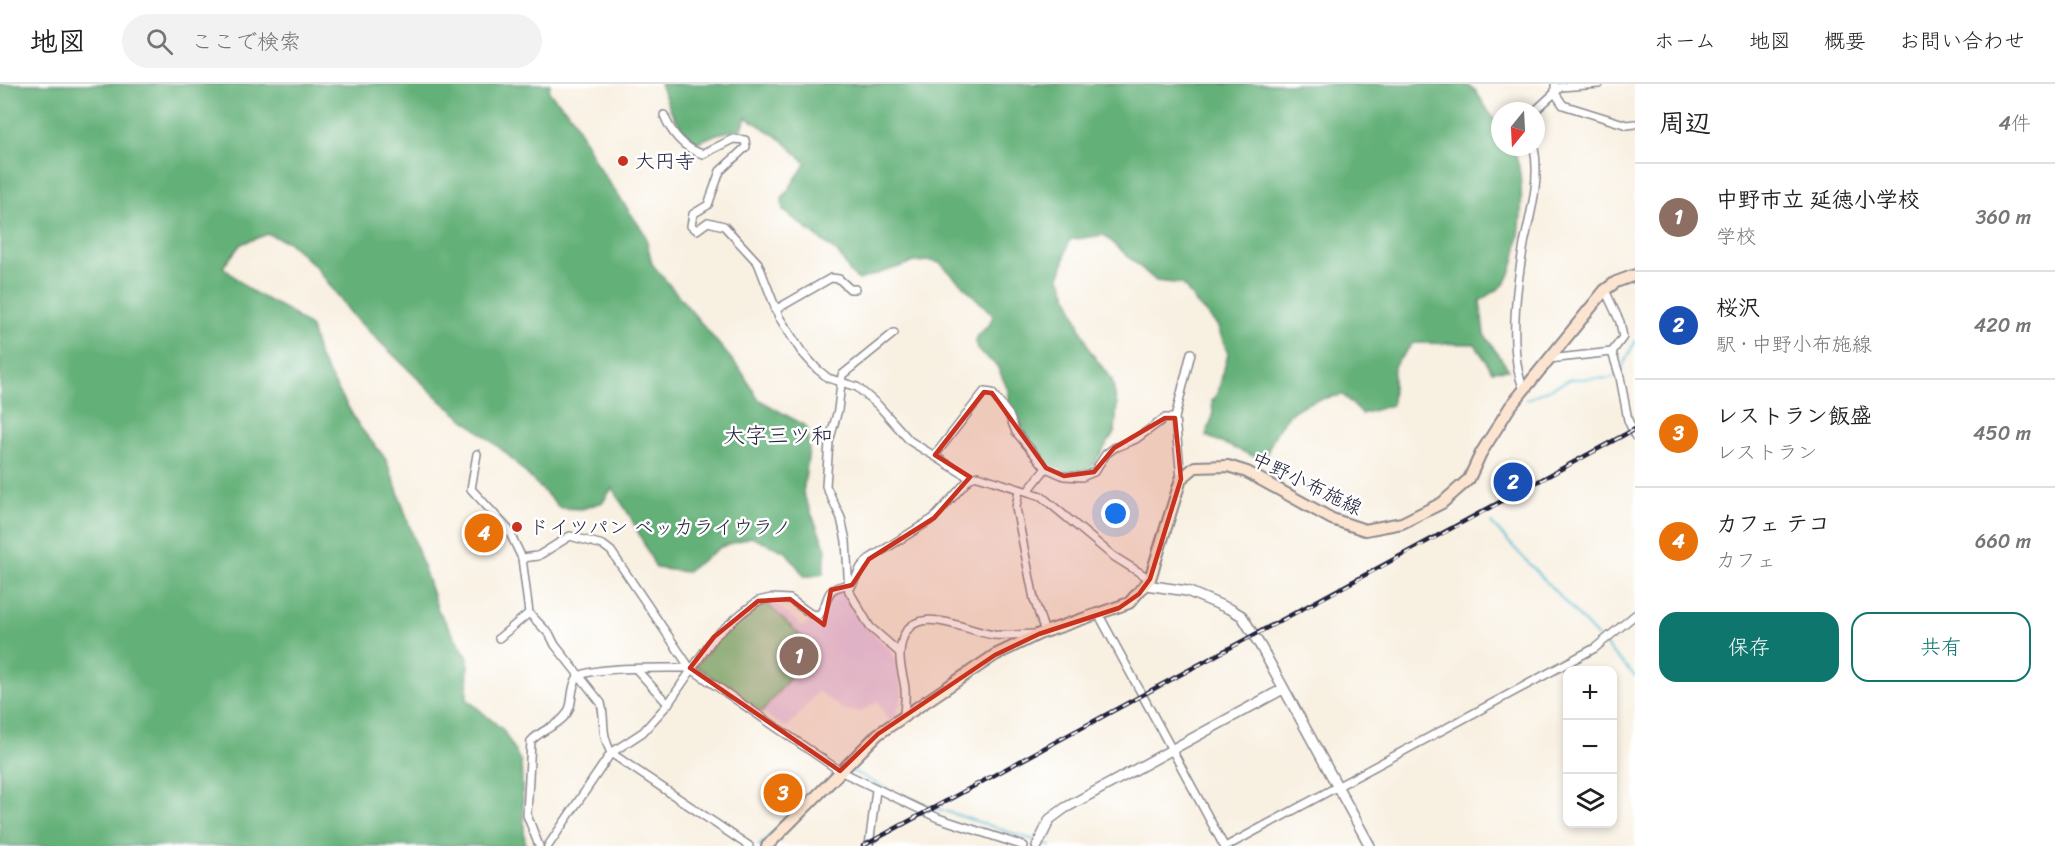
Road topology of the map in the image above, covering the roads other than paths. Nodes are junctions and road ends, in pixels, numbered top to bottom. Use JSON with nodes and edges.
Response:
{"nodes":[{"id":1,"x":1555,"y":84,"type":"edge"},
{"id":2,"x":1599,"y":84,"type":"edge"},
{"id":3,"x":1555,"y":93,"type":"junction"},
{"id":4,"x":1545,"y":102,"type":"edge"},
{"id":5,"x":664,"y":115,"type":"dead end"},
{"id":6,"x":1635,"y":124,"type":"edge"},
{"id":7,"x":1534,"y":156,"type":"edge"},
{"id":8,"x":1635,"y":275,"type":"edge"},
{"id":9,"x":855,"y":289,"type":"dead end"},
{"id":10,"x":1605,"y":290,"type":"junction"},
{"id":11,"x":775,"y":310,"type":"junction"},
{"id":12,"x":894,"y":333,"type":"dead end"},
{"id":13,"x":1612,"y":352,"type":"junction"},
{"id":14,"x":1191,"y":353,"type":"dead end"},
{"id":15,"x":1549,"y":359,"type":"junction"},
{"id":16,"x":840,"y":382,"type":"junction"},
{"id":17,"x":1524,"y":390,"type":"junction"},
{"id":18,"x":1175,"y":418,"type":"junction"},
{"id":19,"x":1635,"y":436,"type":"edge"},
{"id":20,"x":477,"y":454,"type":"dead end"},
{"id":21,"x":935,"y":455,"type":"junction"},
{"id":22,"x":1046,"y":468,"type":"junction"},
{"id":23,"x":970,"y":478,"type":"junction"},
{"id":24,"x":1181,"y":479,"type":"junction"},
{"id":25,"x":1019,"y":490,"type":"junction"},
{"id":26,"x":1028,"y":491,"type":"junction"},
{"id":27,"x":522,"y":558,"type":"junction"},
{"id":28,"x":1148,"y":582,"type":"junction"},
{"id":29,"x":848,"y":588,"type":"junction"},
{"id":30,"x":529,"y":613,"type":"junction"},
{"id":31,"x":1099,"y":615,"type":"junction"},
{"id":32,"x":1635,"y":615,"type":"edge"},
{"id":33,"x":1042,"y":633,"type":"junction"},
{"id":34,"x":499,"y":638,"type":"dead end"},
{"id":35,"x":900,"y":653,"type":"junction"},
{"id":36,"x":690,"y":668,"type":"junction"},
{"id":37,"x":636,"y":669,"type":"junction"},
{"id":38,"x":580,"y":675,"type":"junction"},
{"id":39,"x":1283,"y":689,"type":"junction"},
{"id":40,"x":668,"y":704,"type":"junction"},
{"id":41,"x":904,"y":717,"type":"junction"},
{"id":42,"x":1172,"y":749,"type":"junction"},
{"id":43,"x":611,"y":753,"type":"junction"},
{"id":44,"x":840,"y":771,"type":"junction"},
{"id":45,"x":1337,"y":786,"type":"junction"},
{"id":46,"x":876,"y":790,"type":"junction"},
{"id":47,"x":539,"y":846,"type":"edge"},
{"id":48,"x":548,"y":846,"type":"edge"},
{"id":49,"x":749,"y":846,"type":"edge"},
{"id":50,"x":767,"y":846,"type":"edge"},
{"id":51,"x":869,"y":846,"type":"edge"},
{"id":52,"x":1024,"y":846,"type":"edge"},
{"id":53,"x":1037,"y":846,"type":"edge"},
{"id":54,"x":1225,"y":846,"type":"edge"},
{"id":55,"x":1370,"y":846,"type":"edge"}],
"edges":[{"from":1,"to":3,"type":"street"},
{"from":2,"to":3,"type":"street"},
{"from":3,"to":4,"type":"street"},
{"from":3,"to":6,"type":"street"},
{"from":5,"to":11,"type":"street"},
{"from":7,"to":17,"type":"street"},
{"from":8,"to":10,"type":"main road","name":"中野小布施線"},
{"from":9,"to":11,"type":"street"},
{"from":10,"to":13,"type":"street"},
{"from":10,"to":15,"type":"main road","name":"中野小布施線"},
{"from":11,"to":16,"type":"street"},
{"from":12,"to":16,"type":"street"},
{"from":13,"to":15,"type":"street"},
{"from":13,"to":19,"type":"street"},
{"from":14,"to":18,"type":"street"},
{"from":15,"to":17,"type":"main road","name":"中野小布施線"},
{"from":16,"to":21,"type":"street"},
{"from":16,"to":29,"type":"street"},
{"from":17,"to":24,"type":"main road","name":"中野小布施線"},
{"from":18,"to":22,"type":"street"},
{"from":18,"to":24,"type":"street"},
{"from":20,"to":27,"type":"street"},
{"from":21,"to":22,"type":"street"},
{"from":21,"to":23,"type":"street"},
{"from":22,"to":26,"type":"street"},
{"from":23,"to":25,"type":"street"},
{"from":23,"to":29,"type":"street"},
{"from":24,"to":28,"type":"main road"},
{"from":25,"to":26,"type":"street"},
{"from":25,"to":33,"type":"street"},
{"from":26,"to":28,"type":"street"},
{"from":27,"to":30,"type":"street"},
{"from":27,"to":36,"type":"street"},
{"from":28,"to":31,"type":"main road"},
{"from":28,"to":39,"type":"street"},
{"from":29,"to":35,"type":"street"},
{"from":29,"to":36,"type":"street"},
{"from":30,"to":34,"type":"street"},
{"from":30,"to":38,"type":"street"},
{"from":31,"to":33,"type":"main road"},
{"from":31,"to":42,"type":"street"},
{"from":32,"to":45,"type":"street"},
{"from":33,"to":35,"type":"street"},
{"from":33,"to":41,"type":"main road"},
{"from":35,"to":41,"type":"street"},
{"from":36,"to":37,"type":"street"},
{"from":36,"to":40,"type":"street"},
{"from":36,"to":44,"type":"street"},
{"from":37,"to":38,"type":"street"},
{"from":37,"to":40,"type":"street"},
{"from":38,"to":43,"type":"street"},
{"from":38,"to":47,"type":"street"},
{"from":39,"to":42,"type":"street"},
{"from":39,"to":45,"type":"street"},
{"from":40,"to":43,"type":"street"},
{"from":41,"to":44,"type":"main road"},
{"from":42,"to":53,"type":"street"},
{"from":42,"to":54,"type":"street"},
{"from":43,"to":48,"type":"street"},
{"from":43,"to":49,"type":"street"},
{"from":44,"to":46,"type":"street"},
{"from":44,"to":50,"type":"main road"},
{"from":45,"to":54,"type":"street"},
{"from":45,"to":55,"type":"street"},
{"from":46,"to":51,"type":"street"},
{"from":46,"to":52,"type":"street"}]}
